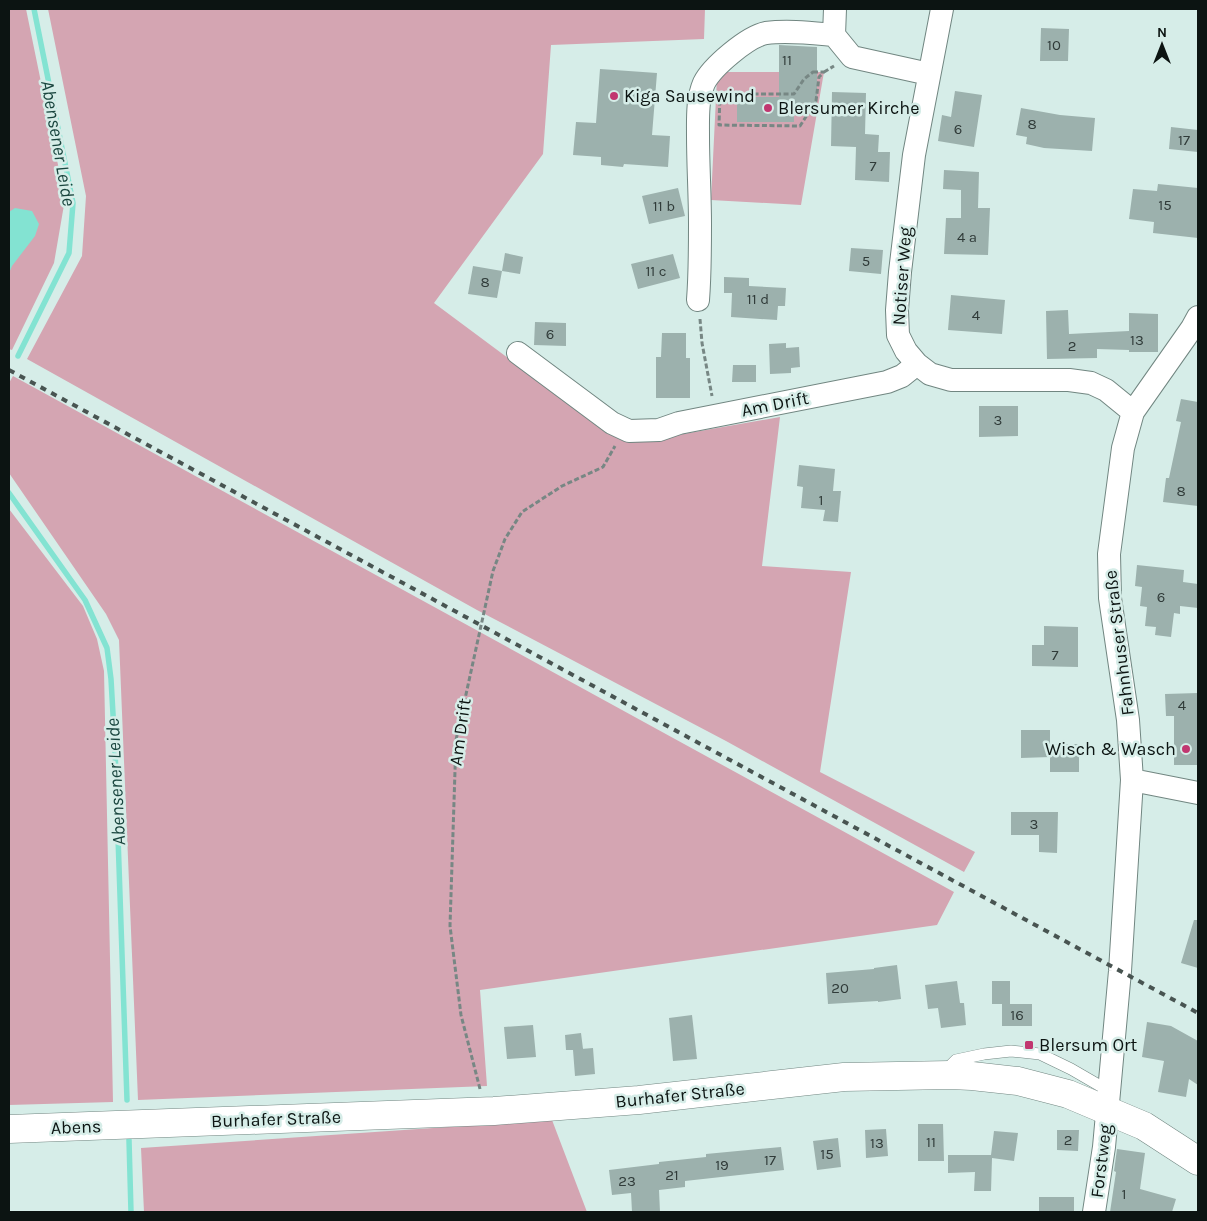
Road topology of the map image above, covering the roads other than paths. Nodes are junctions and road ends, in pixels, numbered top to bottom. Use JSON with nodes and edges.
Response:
{"nodes":[{"id":1,"x":835,"y":9,"type":"edge"},
{"id":2,"x":942,"y":9,"type":"edge"},
{"id":3,"x":834,"y":35,"type":"junction"},
{"id":4,"x":929,"y":74,"type":"junction"},
{"id":5,"x":698,"y":300,"type":"road end"},
{"id":6,"x":1198,"y":317,"type":"edge"},
{"id":7,"x":518,"y":352,"type":"dead end"},
{"id":8,"x":917,"y":364,"type":"junction"},
{"id":9,"x":1133,"y":412,"type":"junction"},
{"id":10,"x":1132,"y":780,"type":"junction"},
{"id":11,"x":1198,"y":793,"type":"edge"},
{"id":12,"x":1108,"y":1100,"type":"junction"},
{"id":13,"x":143,"y":1124,"type":"joint"},
{"id":14,"x":9,"y":1129,"type":"edge"},
{"id":15,"x":1198,"y":1161,"type":"edge"},
{"id":16,"x":1094,"y":1212,"type":"edge"}],
"edges":[{"from":1,"to":3,"type":"street"},
{"from":2,"to":4,"type":"street","name":"Notiser Weg"},
{"from":3,"to":4,"type":"street"},
{"from":3,"to":5,"type":"street"},
{"from":4,"to":8,"type":"street","name":"Notiser Weg"},
{"from":6,"to":9,"type":"street","name":"Fahnhuser Straße"},
{"from":7,"to":8,"type":"street","name":"Am Drift"},
{"from":8,"to":9,"type":"street","name":"Notiser Weg"},
{"from":9,"to":10,"type":"street","name":"Fahnhuser Straße"},
{"from":10,"to":11,"type":"street"},
{"from":10,"to":12,"type":"street","name":"Fahnhuser Straße"},
{"from":12,"to":13,"type":"main road","name":"Burhafer Straße"},
{"from":12,"to":15,"type":"main road","name":"Burhafer Straße"},
{"from":12,"to":16,"type":"street","name":"Forstweg"},
{"from":13,"to":14,"type":"main road","name":"Abens"}]}
